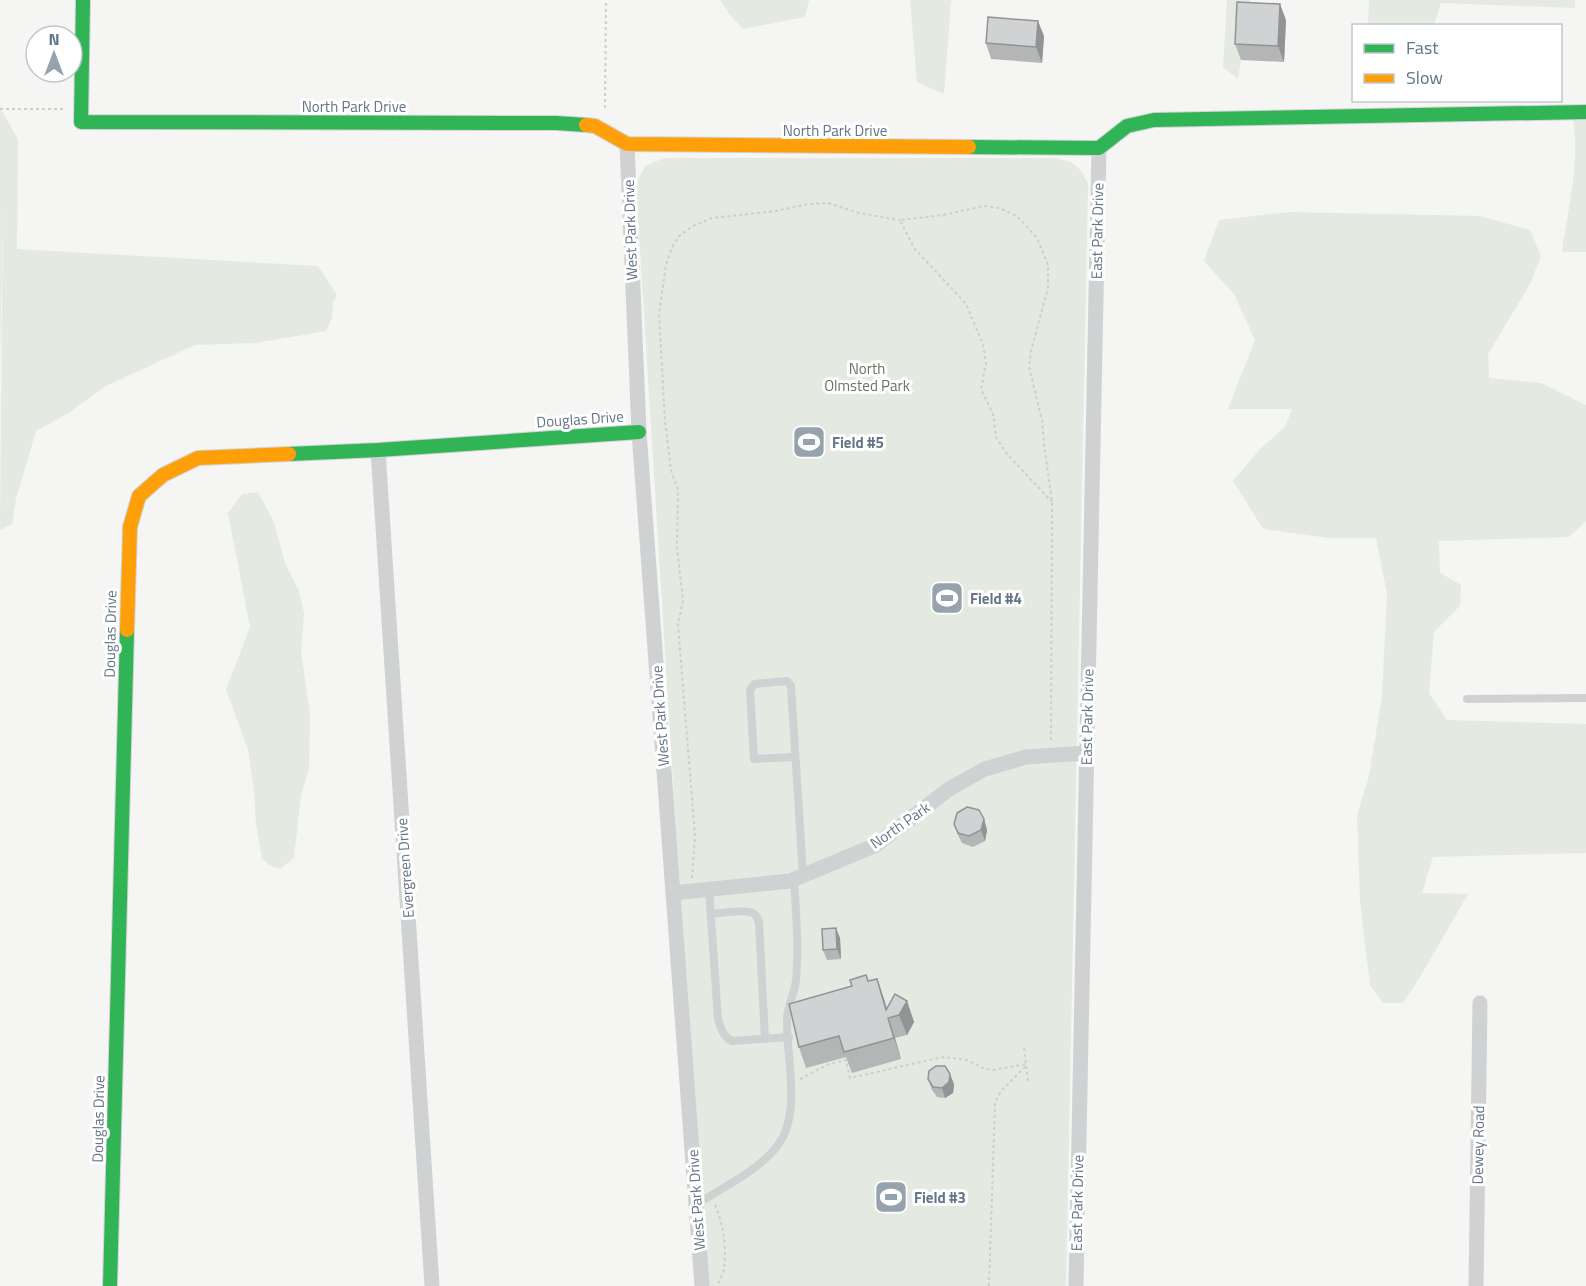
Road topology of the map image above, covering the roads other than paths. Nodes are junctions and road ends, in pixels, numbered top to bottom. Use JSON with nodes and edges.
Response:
{"nodes":[{"id":1,"x":83,"y":0,"type":"edge"},
{"id":2,"x":1586,"y":112,"type":"edge"},
{"id":3,"x":627,"y":144,"type":"junction"},
{"id":4,"x":1099,"y":148,"type":"junction"},
{"id":5,"x":639,"y":432,"type":"junction"},
{"id":6,"x":378,"y":450,"type":"junction"},
{"id":7,"x":1586,"y":698,"type":"edge"},
{"id":8,"x":1467,"y":699,"type":"dead end"},
{"id":9,"x":1087,"y":753,"type":"junction"},
{"id":10,"x":795,"y":757,"type":"junction"},
{"id":11,"x":798,"y":878,"type":"junction"},
{"id":12,"x":709,"y":889,"type":"junction"},
{"id":13,"x":673,"y":893,"type":"junction"},
{"id":14,"x":711,"y":914,"type":"junction"},
{"id":15,"x":1480,"y":1003,"type":"dead end"},
{"id":16,"x":789,"y":1037,"type":"junction"},
{"id":17,"x":765,"y":1039,"type":"junction"},
{"id":18,"x":697,"y":1204,"type":"junction"},
{"id":19,"x":110,"y":1286,"type":"edge"},
{"id":20,"x":432,"y":1286,"type":"edge"},
{"id":21,"x":702,"y":1286,"type":"edge"},
{"id":22,"x":1076,"y":1286,"type":"edge"},
{"id":23,"x":1476,"y":1286,"type":"edge"}],
"edges":[{"from":1,"to":3,"type":"street","name":"North Park Drive"},
{"from":2,"to":4,"type":"street"},
{"from":3,"to":4,"type":"street","name":"North Park Drive"},
{"from":3,"to":5,"type":"street","name":"West Park Drive"},
{"from":4,"to":9,"type":"street","name":"East Park Drive"},
{"from":5,"to":6,"type":"street","name":"Douglas Drive"},
{"from":5,"to":13,"type":"street","name":"West Park Drive"},
{"from":6,"to":19,"type":"street","name":"Douglas Drive"},
{"from":6,"to":20,"type":"street","name":"Evergreen Drive"},
{"from":7,"to":8,"type":"lane"},
{"from":9,"to":11,"type":"street","name":"North Park"},
{"from":9,"to":22,"type":"street","name":"East Park Drive"},
{"from":10,"to":10,"type":"lane"},
{"from":10,"to":11,"type":"lane"},
{"from":11,"to":12,"type":"street","name":"North Park"},
{"from":11,"to":16,"type":"lane"},
{"from":12,"to":13,"type":"street","name":"North Park"},
{"from":12,"to":14,"type":"lane"},
{"from":13,"to":18,"type":"street","name":"West Park Drive"},
{"from":14,"to":17,"type":"lane"},
{"from":14,"to":17,"type":"lane"},
{"from":15,"to":23,"type":"street","name":"Dewey Road"},
{"from":16,"to":17,"type":"lane"},
{"from":16,"to":18,"type":"lane"},
{"from":18,"to":21,"type":"street","name":"West Park Drive"}]}
